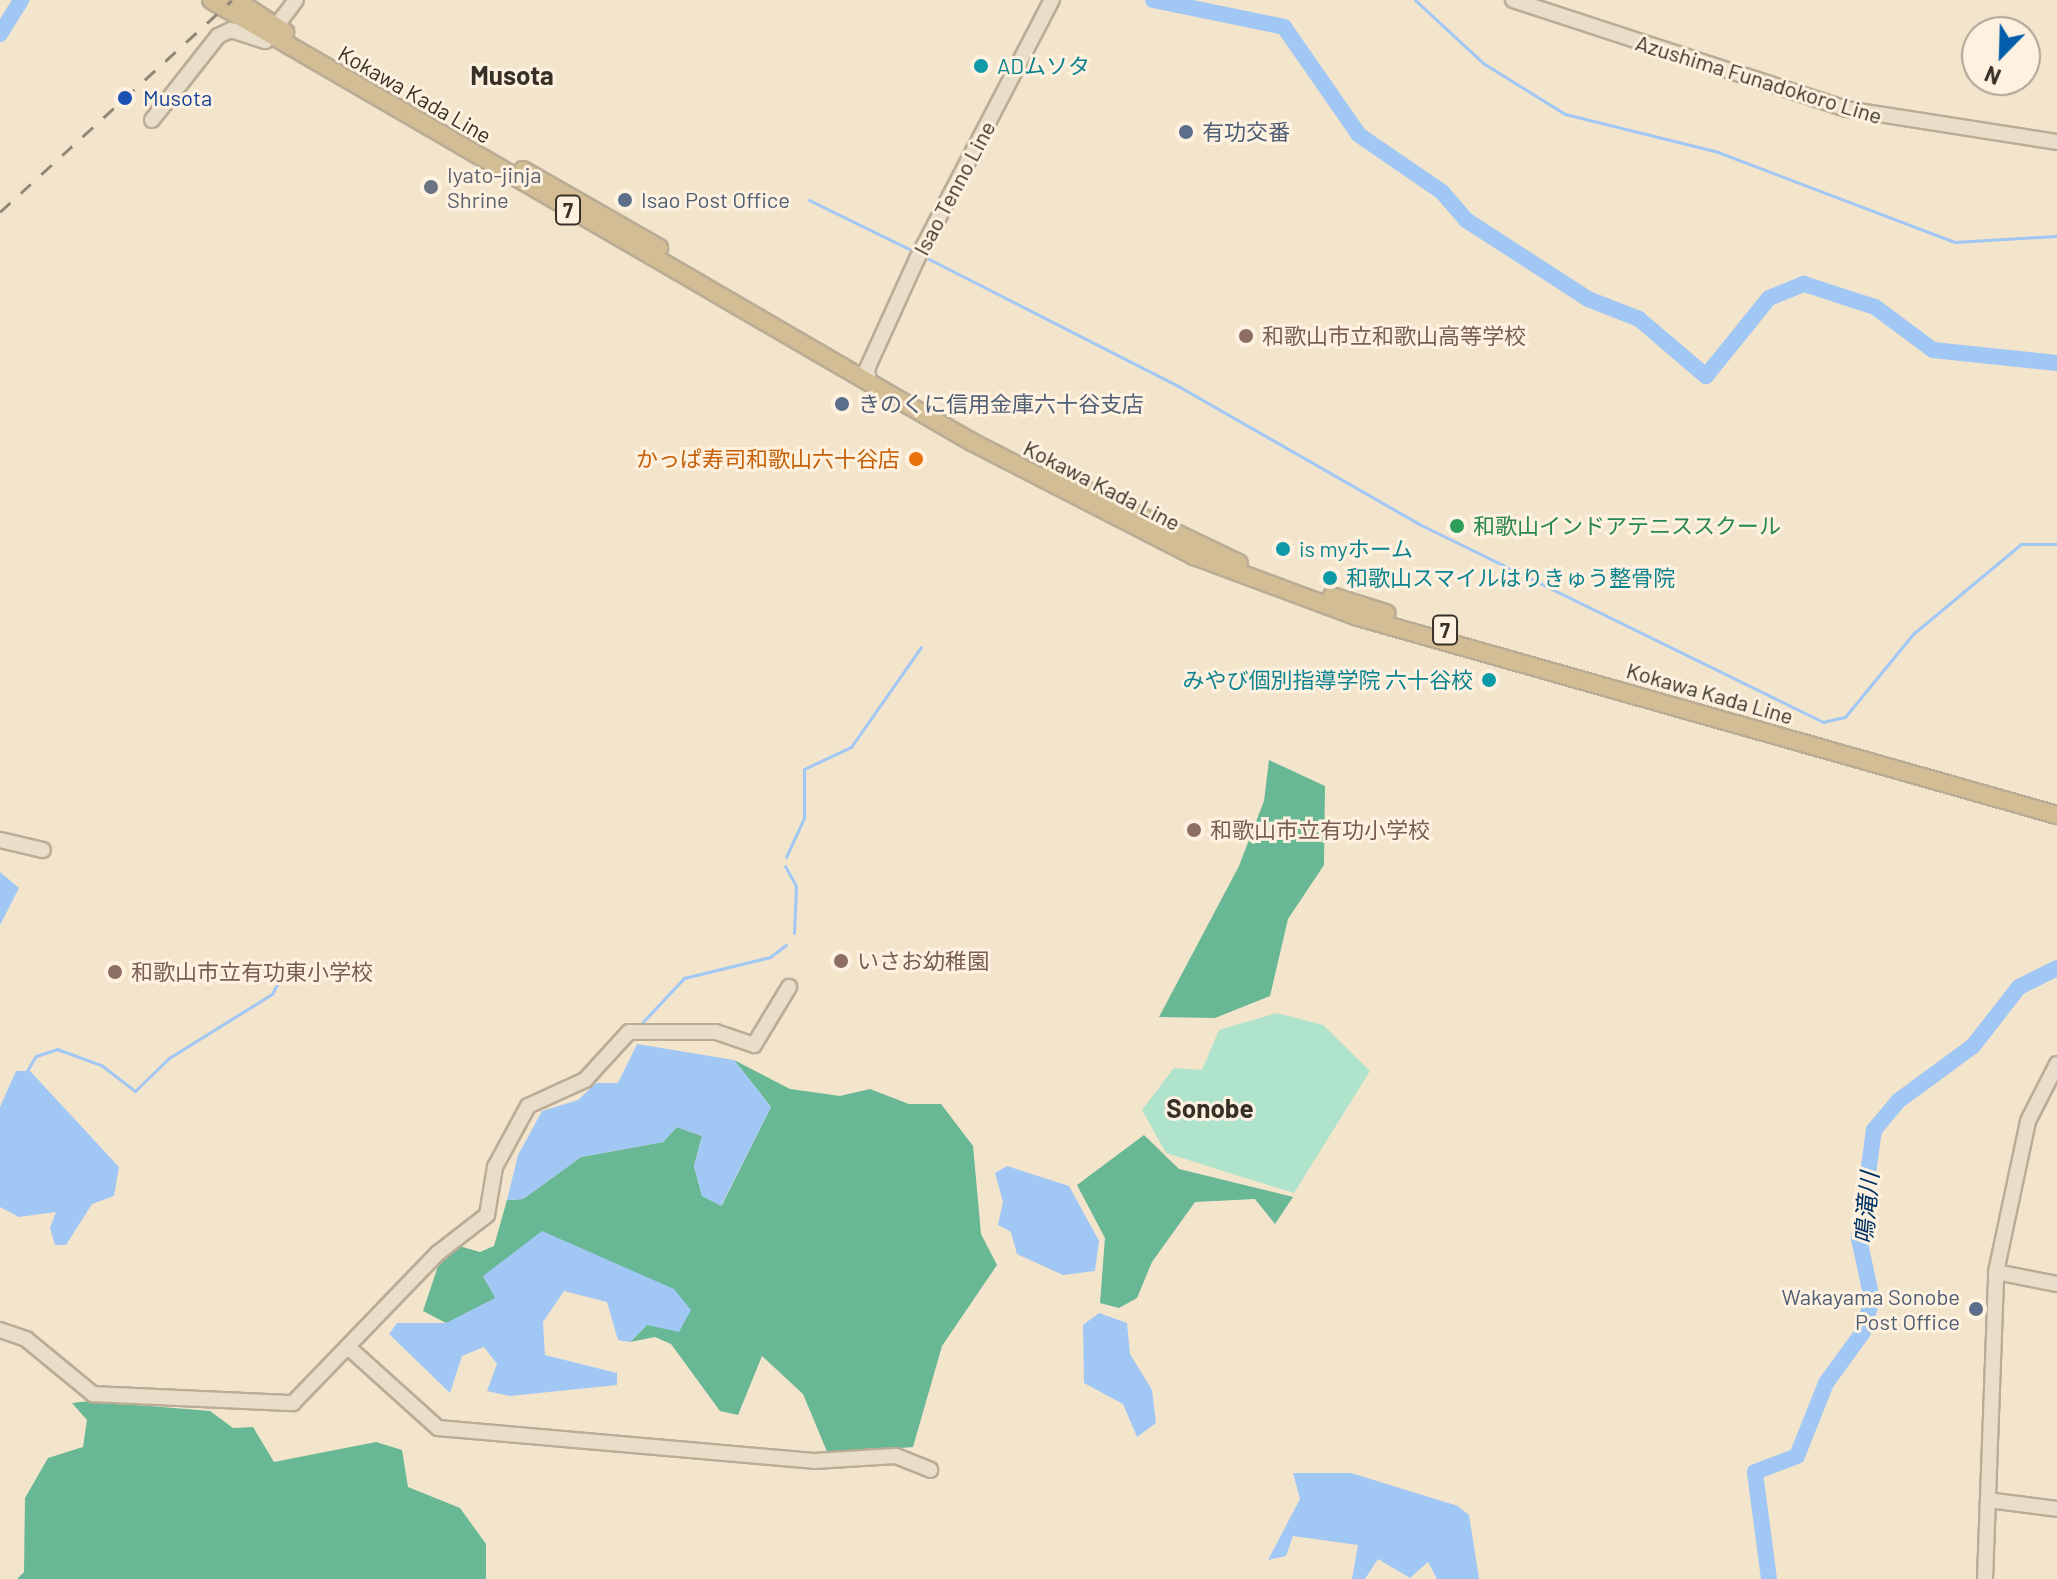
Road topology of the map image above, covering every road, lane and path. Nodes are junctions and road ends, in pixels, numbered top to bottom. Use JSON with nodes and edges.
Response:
{"nodes":[{"id":1,"x":211,"y":0,"type":"edge"},
{"id":2,"x":236,"y":0,"type":"edge"},
{"id":3,"x":296,"y":0,"type":"edge"},
{"id":4,"x":1052,"y":0,"type":"edge"},
{"id":5,"x":1513,"y":0,"type":"edge"},
{"id":6,"x":1536,"y":4,"type":"edge"},
{"id":7,"x":273,"y":30,"type":"junction"},
{"id":8,"x":152,"y":120,"type":"dead end"},
{"id":9,"x":2057,"y":142,"type":"edge"},
{"id":10,"x":868,"y":375,"type":"junction"},
{"id":11,"x":2057,"y":804,"type":"edge"},
{"id":12,"x":2057,"y":815,"type":"edge"},
{"id":13,"x":0,"y":840,"type":"edge"},
{"id":14,"x":43,"y":850,"type":"dead end"},
{"id":15,"x":789,"y":987,"type":"dead end"},
{"id":16,"x":2057,"y":1064,"type":"edge"},
{"id":17,"x":1996,"y":1272,"type":"junction"},
{"id":18,"x":2057,"y":1284,"type":"edge"},
{"id":19,"x":0,"y":1330,"type":"edge"},
{"id":20,"x":348,"y":1347,"type":"junction"},
{"id":21,"x":930,"y":1470,"type":"dead end"},
{"id":22,"x":1988,"y":1500,"type":"junction"},
{"id":23,"x":2057,"y":1509,"type":"edge"},
{"id":24,"x":1985,"y":1579,"type":"edge"}],
"edges":[{"from":1,"to":7,"type":"main road","name":"Kokawa Kada Line","number":"7"},
{"from":2,"to":7,"type":"main road","name":"Kokawa Kada Line","number":"7"},
{"from":3,"to":7,"type":"street"},
{"from":4,"to":10,"type":"street","name":"Isao Tenno Line"},
{"from":5,"to":6,"type":"street","name":"Azushima Funadokoro Line"},
{"from":6,"to":9,"type":"street","name":"Azushima Funadokoro Line"},
{"from":7,"to":8,"type":"street"},
{"from":7,"to":10,"type":"main road","name":"Kokawa Kada Line","number":"7"},
{"from":10,"to":11,"type":"main road","name":"Kokawa Kada Line","number":"7"},
{"from":10,"to":12,"type":"main road","name":"Kokawa Kada Line","number":"7"},
{"from":13,"to":14,"type":"street"},
{"from":15,"to":20,"type":"street"},
{"from":16,"to":17,"type":"street"},
{"from":17,"to":18,"type":"street"},
{"from":17,"to":22,"type":"street"},
{"from":19,"to":20,"type":"street"},
{"from":20,"to":21,"type":"street"},
{"from":22,"to":23,"type":"street"},
{"from":22,"to":24,"type":"street"}]}
